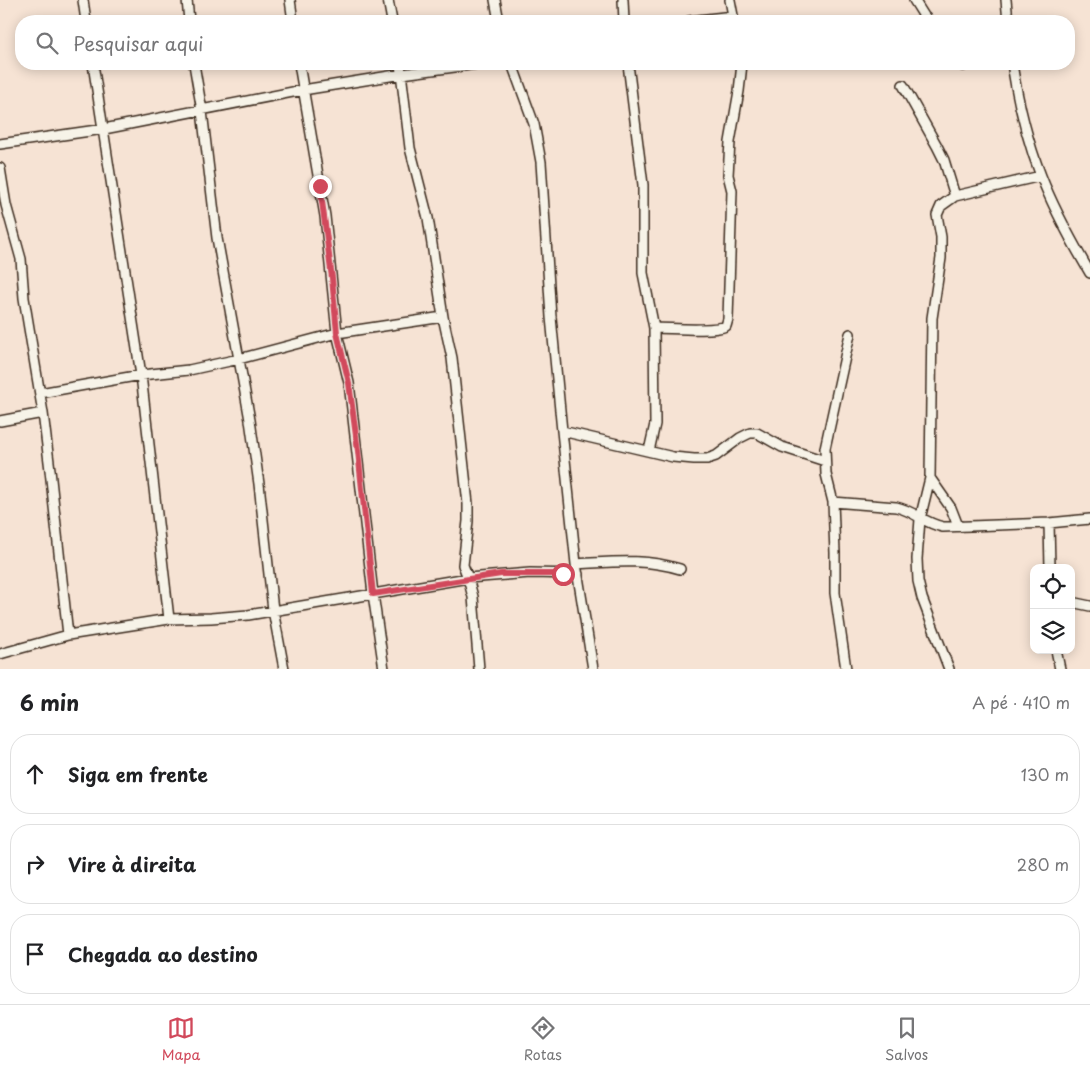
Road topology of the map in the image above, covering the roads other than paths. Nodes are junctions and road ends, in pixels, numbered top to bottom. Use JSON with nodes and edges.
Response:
{"nodes":[{"id":1,"x":83,"y":0,"type":"edge"},
{"id":2,"x":187,"y":0,"type":"edge"},
{"id":3,"x":290,"y":0,"type":"edge"},
{"id":4,"x":388,"y":0,"type":"edge"},
{"id":5,"x":494,"y":0,"type":"edge"},
{"id":6,"x":623,"y":0,"type":"edge"},
{"id":7,"x":730,"y":0,"type":"edge"},
{"id":8,"x":914,"y":0,"type":"edge"},
{"id":9,"x":1006,"y":0,"type":"edge"},
{"id":10,"x":85,"y":15,"type":"edge"},
{"id":11,"x":188,"y":15,"type":"edge"},
{"id":12,"x":292,"y":15,"type":"edge"},
{"id":13,"x":391,"y":15,"type":"edge"},
{"id":14,"x":498,"y":15,"type":"edge"},
{"id":15,"x":624,"y":15,"type":"edge"},
{"id":16,"x":733,"y":15,"type":"edge"},
{"id":17,"x":923,"y":15,"type":"edge"},
{"id":18,"x":1007,"y":15,"type":"edge"},
{"id":19,"x":94,"y":70,"type":"edge"},
{"id":20,"x":195,"y":70,"type":"edge"},
{"id":21,"x":300,"y":70,"type":"edge"},
{"id":22,"x":401,"y":70,"type":"edge"},
{"id":23,"x":432,"y":70,"type":"edge"},
{"id":24,"x":514,"y":70,"type":"edge"},
{"id":25,"x":629,"y":70,"type":"edge"},
{"id":26,"x":741,"y":70,"type":"edge"},
{"id":27,"x":1013,"y":70,"type":"edge"},
{"id":28,"x":402,"y":74,"type":"junction"},
{"id":29,"x":903,"y":85,"type":"dead end"},
{"id":30,"x":303,"y":90,"type":"junction"},
{"id":31,"x":202,"y":111,"type":"junction"},
{"id":32,"x":104,"y":129,"type":"junction"},
{"id":33,"x":0,"y":144,"type":"edge"},
{"id":34,"x":0,"y":168,"type":"edge"},
{"id":35,"x":1041,"y":176,"type":"junction"},
{"id":36,"x":955,"y":196,"type":"junction"},
{"id":37,"x":1090,"y":273,"type":"edge"},
{"id":38,"x":443,"y":317,"type":"junction"},
{"id":39,"x":654,"y":328,"type":"junction"},
{"id":40,"x":337,"y":333,"type":"junction"},
{"id":41,"x":850,"y":334,"type":"dead end"},
{"id":42,"x":239,"y":359,"type":"junction"},
{"id":43,"x":142,"y":374,"type":"junction"},
{"id":44,"x":40,"y":393,"type":"junction"},
{"id":45,"x":43,"y":413,"type":"junction"},
{"id":46,"x":0,"y":421,"type":"edge"},
{"id":47,"x":562,"y":431,"type":"junction"},
{"id":48,"x":649,"y":451,"type":"junction"},
{"id":49,"x":825,"y":461,"type":"junction"},
{"id":50,"x":930,"y":478,"type":"junction"},
{"id":51,"x":833,"y":502,"type":"junction"},
{"id":52,"x":920,"y":519,"type":"junction"},
{"id":53,"x":1090,"y":519,"type":"edge"},
{"id":54,"x":1049,"y":523,"type":"junction"},
{"id":55,"x":958,"y":526,"type":"junction"},
{"id":56,"x":576,"y":564,"type":"junction"},
{"id":57,"x":1050,"y":564,"type":"edge"},
{"id":58,"x":680,"y":569,"type":"dead end"},
{"id":59,"x":578,"y":574,"type":"junction"},
{"id":60,"x":468,"y":578,"type":"junction"},
{"id":61,"x":373,"y":594,"type":"junction"},
{"id":62,"x":1075,"y":603,"type":"edge"},
{"id":63,"x":1090,"y":606,"type":"edge"},
{"id":64,"x":273,"y":610,"type":"junction"},
{"id":65,"x":169,"y":619,"type":"junction"},
{"id":66,"x":68,"y":635,"type":"junction"},
{"id":67,"x":0,"y":654,"type":"edge"},
{"id":68,"x":1057,"y":654,"type":"edge"},
{"id":69,"x":284,"y":669,"type":"edge"},
{"id":70,"x":384,"y":669,"type":"edge"},
{"id":71,"x":480,"y":669,"type":"edge"},
{"id":72,"x":593,"y":669,"type":"edge"},
{"id":73,"x":846,"y":669,"type":"edge"},
{"id":74,"x":949,"y":669,"type":"edge"},
{"id":75,"x":1060,"y":669,"type":"edge"}],
"edges":[{"from":1,"to":10,"type":"street"},
{"from":2,"to":11,"type":"street"},
{"from":3,"to":12,"type":"street"},
{"from":4,"to":13,"type":"street"},
{"from":5,"to":14,"type":"street"},
{"from":6,"to":15,"type":"street"},
{"from":7,"to":16,"type":"street"},
{"from":8,"to":17,"type":"street"},
{"from":9,"to":18,"type":"street"},
{"from":19,"to":32,"type":"street"},
{"from":20,"to":31,"type":"street"},
{"from":21,"to":30,"type":"street"},
{"from":22,"to":28,"type":"street"},
{"from":23,"to":28,"type":"street"},
{"from":24,"to":47,"type":"street"},
{"from":25,"to":39,"type":"street"},
{"from":26,"to":39,"type":"street"},
{"from":27,"to":35,"type":"street"},
{"from":28,"to":30,"type":"street"},
{"from":28,"to":38,"type":"street"},
{"from":29,"to":36,"type":"street"},
{"from":30,"to":31,"type":"street"},
{"from":30,"to":40,"type":"street"},
{"from":31,"to":32,"type":"street"},
{"from":31,"to":42,"type":"street"},
{"from":32,"to":33,"type":"street"},
{"from":32,"to":43,"type":"street"},
{"from":34,"to":44,"type":"street"},
{"from":35,"to":36,"type":"street"},
{"from":35,"to":37,"type":"street"},
{"from":36,"to":50,"type":"street"},
{"from":38,"to":40,"type":"street"},
{"from":38,"to":60,"type":"street"},
{"from":39,"to":48,"type":"street"},
{"from":40,"to":42,"type":"street"},
{"from":40,"to":61,"type":"street"},
{"from":41,"to":49,"type":"street"},
{"from":42,"to":43,"type":"street"},
{"from":42,"to":64,"type":"street"},
{"from":43,"to":44,"type":"street"},
{"from":43,"to":65,"type":"street"},
{"from":44,"to":45,"type":"street"},
{"from":45,"to":46,"type":"street"},
{"from":45,"to":66,"type":"street"},
{"from":47,"to":48,"type":"street"},
{"from":47,"to":56,"type":"street"},
{"from":48,"to":49,"type":"street"},
{"from":49,"to":51,"type":"street"},
{"from":50,"to":52,"type":"street"},
{"from":50,"to":55,"type":"street"},
{"from":51,"to":52,"type":"street"},
{"from":51,"to":73,"type":"street"},
{"from":52,"to":55,"type":"street"},
{"from":52,"to":74,"type":"street"},
{"from":53,"to":54,"type":"street"},
{"from":54,"to":55,"type":"street"},
{"from":54,"to":57,"type":"street"},
{"from":56,"to":58,"type":"street"},
{"from":56,"to":59,"type":"street"},
{"from":59,"to":60,"type":"street"},
{"from":59,"to":72,"type":"street"},
{"from":60,"to":61,"type":"street"},
{"from":60,"to":71,"type":"street"},
{"from":61,"to":64,"type":"street"},
{"from":61,"to":70,"type":"street"},
{"from":62,"to":63,"type":"street"},
{"from":64,"to":65,"type":"street"},
{"from":64,"to":69,"type":"street"},
{"from":65,"to":66,"type":"street"},
{"from":66,"to":67,"type":"street"},
{"from":68,"to":75,"type":"street"}]}
